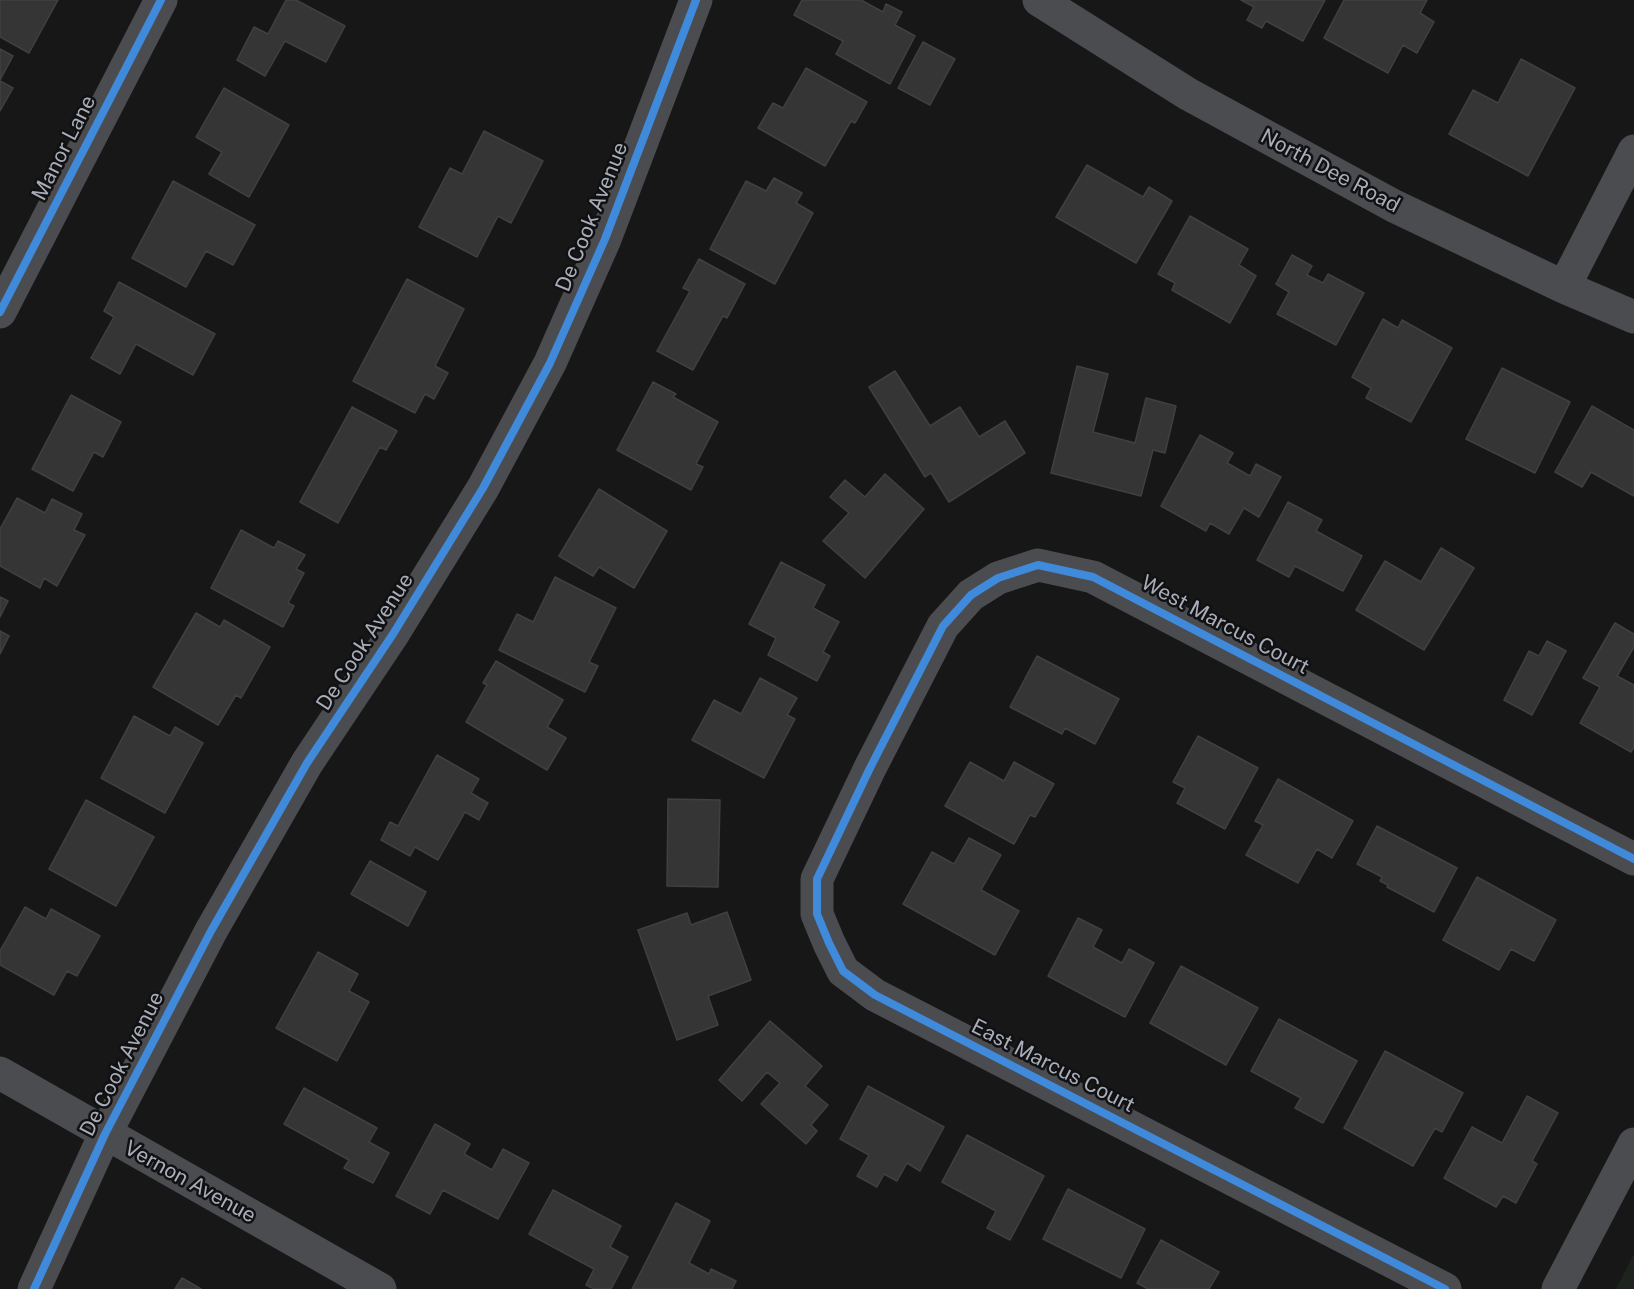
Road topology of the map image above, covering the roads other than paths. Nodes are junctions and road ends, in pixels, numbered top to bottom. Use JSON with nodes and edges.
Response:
{"nodes":[{"id":1,"x":161,"y":0,"type":"edge"},
{"id":2,"x":696,"y":0,"type":"edge"},
{"id":3,"x":1038,"y":0,"type":"edge"},
{"id":4,"x":1634,"y":150,"type":"edge"},
{"id":5,"x":1564,"y":287,"type":"junction"},
{"id":6,"x":0,"y":312,"type":"edge"},
{"id":7,"x":1634,"y":318,"type":"edge"},
{"id":8,"x":870,"y":768,"type":"joint"},
{"id":9,"x":1634,"y":859,"type":"edge"},
{"id":10,"x":0,"y":1073,"type":"edge"},
{"id":11,"x":105,"y":1134,"type":"junction"},
{"id":12,"x":1634,"y":1144,"type":"edge"},
{"id":13,"x":34,"y":1289,"type":"edge"},
{"id":14,"x":380,"y":1289,"type":"edge"},
{"id":15,"x":1445,"y":1289,"type":"edge"},
{"id":16,"x":1558,"y":1289,"type":"edge"}],
"edges":[{"from":1,"to":6,"type":"street","name":"Manor Lane"},
{"from":2,"to":11,"type":"street","name":"De Cook Avenue"},
{"from":3,"to":5,"type":"street","name":"North Dee Road"},
{"from":4,"to":5,"type":"street"},
{"from":5,"to":7,"type":"street","name":"North Dee Road"},
{"from":8,"to":9,"type":"street","name":"West Marcus Court"},
{"from":8,"to":15,"type":"street","name":"East Marcus Court"},
{"from":10,"to":11,"type":"street","name":"Vernon Avenue"},
{"from":11,"to":13,"type":"street","name":"De Cook Avenue"},
{"from":11,"to":14,"type":"street","name":"Vernon Avenue"},
{"from":12,"to":16,"type":"street"}]}
